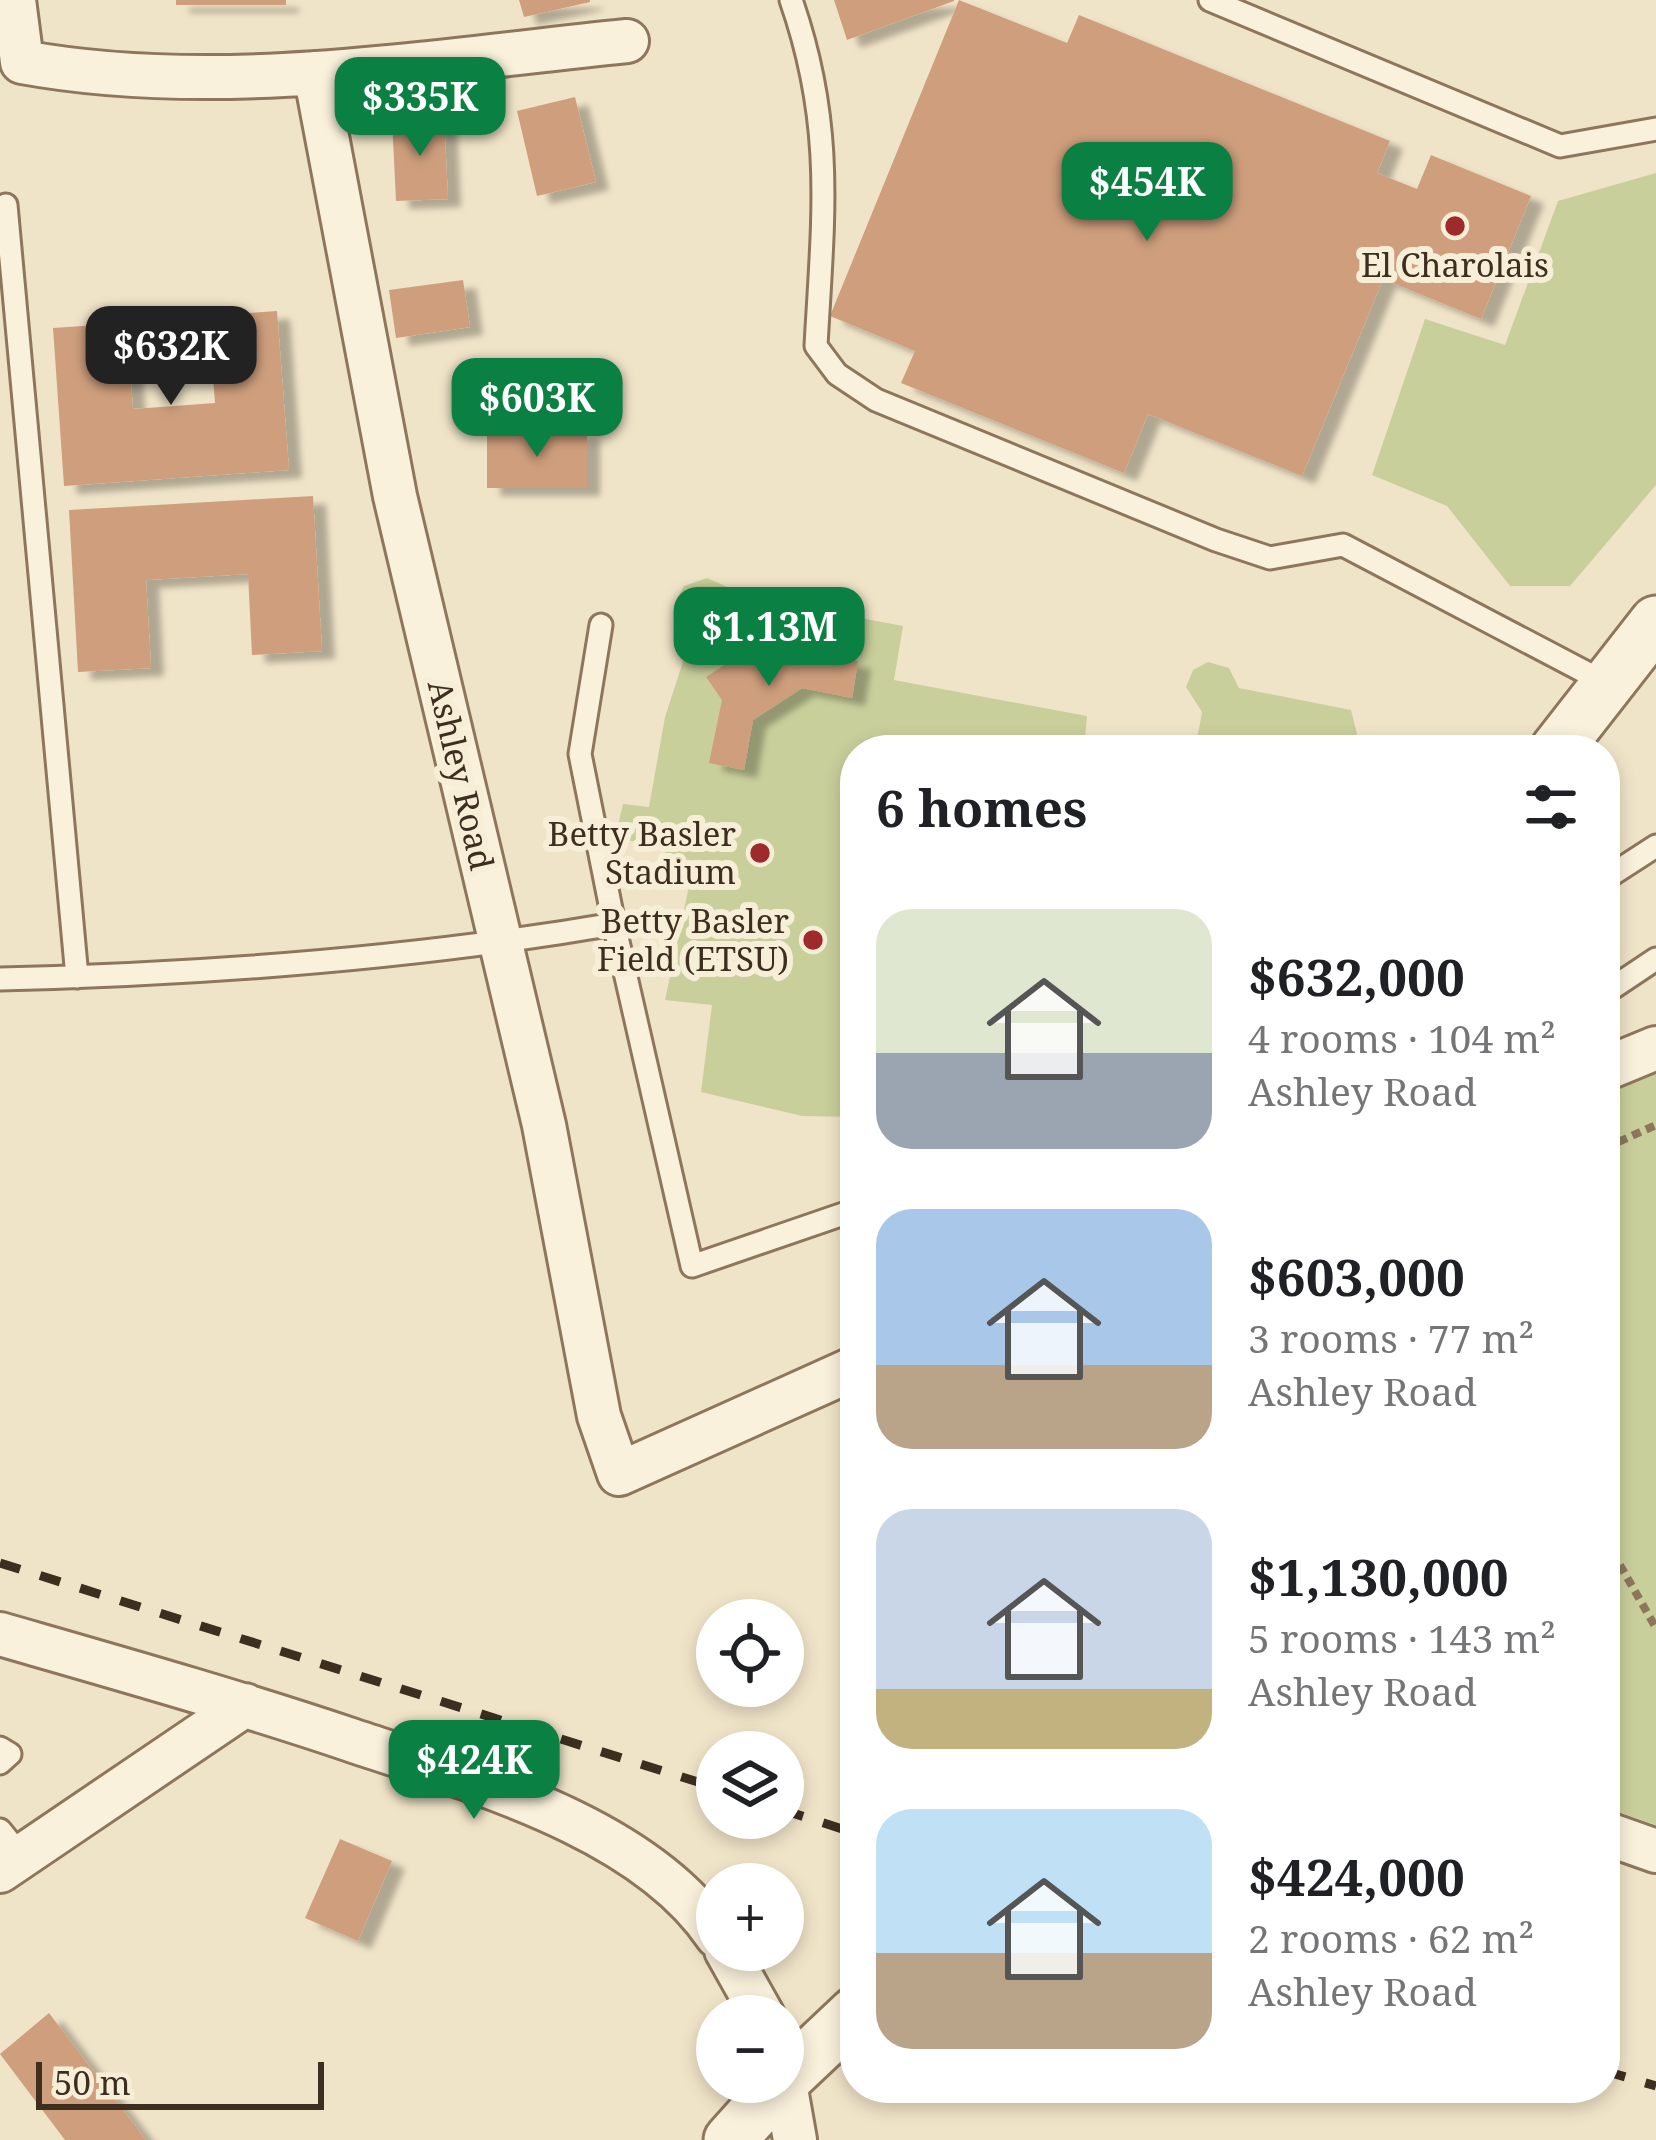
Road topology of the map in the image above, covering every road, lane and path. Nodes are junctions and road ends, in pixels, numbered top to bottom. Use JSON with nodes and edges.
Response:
{"nodes":[{"id":1,"x":14,"y":0,"type":"edge"},
{"id":2,"x":791,"y":0,"type":"edge"},
{"id":3,"x":1210,"y":0,"type":"edge"},
{"id":4,"x":627,"y":40,"type":"dead end"},
{"id":5,"x":315,"y":73,"type":"junction"},
{"id":6,"x":1656,"y":129,"type":"edge"},
{"id":7,"x":5,"y":205,"type":"dead end"},
{"id":8,"x":1656,"y":622,"type":"edge"},
{"id":9,"x":601,"y":625,"type":"dead end"},
{"id":10,"x":1606,"y":683,"type":"junction"},
{"id":11,"x":1567,"y":735,"type":"edge"},
{"id":12,"x":1656,"y":846,"type":"edge"},
{"id":13,"x":1620,"y":869,"type":"edge"},
{"id":14,"x":614,"y":924,"type":"junction"},
{"id":15,"x":501,"y":944,"type":"junction"},
{"id":16,"x":1656,"y":959,"type":"edge"},
{"id":17,"x":77,"y":977,"type":"junction"},
{"id":18,"x":0,"y":979,"type":"edge"},
{"id":19,"x":1620,"y":983,"type":"edge"},
{"id":20,"x":1656,"y":1048,"type":"edge"},
{"id":21,"x":1620,"y":1063,"type":"edge"},
{"id":22,"x":1656,"y":1125,"type":"edge"},
{"id":23,"x":1620,"y":1141,"type":"edge"},
{"id":24,"x":840,"y":1215,"type":"edge"},
{"id":25,"x":840,"y":1375,"type":"edge"},
{"id":26,"x":1620,"y":1565,"type":"edge"},
{"id":27,"x":1656,"y":1628,"type":"edge"},
{"id":28,"x":0,"y":1634,"type":"edge"},
{"id":29,"x":244,"y":1705,"type":"junction"},
{"id":30,"x":0,"y":1748,"type":"edge"},
{"id":31,"x":0,"y":1762,"type":"edge"},
{"id":32,"x":1620,"y":1838,"type":"edge"},
{"id":33,"x":1656,"y":1851,"type":"edge"},
{"id":34,"x":7,"y":1852,"type":"edge"},
{"id":35,"x":696,"y":1914,"type":"edge"},
{"id":36,"x":840,"y":2027,"type":"edge"},
{"id":37,"x":804,"y":2059,"type":"edge"},
{"id":38,"x":762,"y":2103,"type":"edge"},
{"id":39,"x":788,"y":2103,"type":"edge"},
{"id":40,"x":730,"y":2140,"type":"edge"},
{"id":41,"x":795,"y":2140,"type":"edge"}],
"edges":[{"from":1,"to":5,"type":"street"},
{"from":2,"to":10,"type":"lane"},
{"from":3,"to":6,"type":"lane"},
{"from":4,"to":5,"type":"street"},
{"from":5,"to":15,"type":"street","name":"Ashley Road"},
{"from":7,"to":17,"type":"lane"},
{"from":8,"to":10,"type":"street"},
{"from":9,"to":14,"type":"lane"},
{"from":10,"to":11,"type":"street"},
{"from":12,"to":13,"type":"lane"},
{"from":14,"to":15,"type":"lane"},
{"from":14,"to":24,"type":"lane"},
{"from":15,"to":17,"type":"lane"},
{"from":15,"to":25,"type":"street","name":"Ashley Road"},
{"from":16,"to":19,"type":"lane"},
{"from":17,"to":18,"type":"lane"},
{"from":20,"to":21,"type":"street"},
{"from":22,"to":23,"type":"path"},
{"from":26,"to":27,"type":"path"},
{"from":28,"to":29,"type":"street"},
{"from":29,"to":34,"type":"street"},
{"from":29,"to":35,"type":"street"},
{"from":30,"to":31,"type":"lane"},
{"from":32,"to":33,"type":"street"},
{"from":36,"to":37,"type":"street"},
{"from":38,"to":40,"type":"street"},
{"from":39,"to":41,"type":"street"}]}
